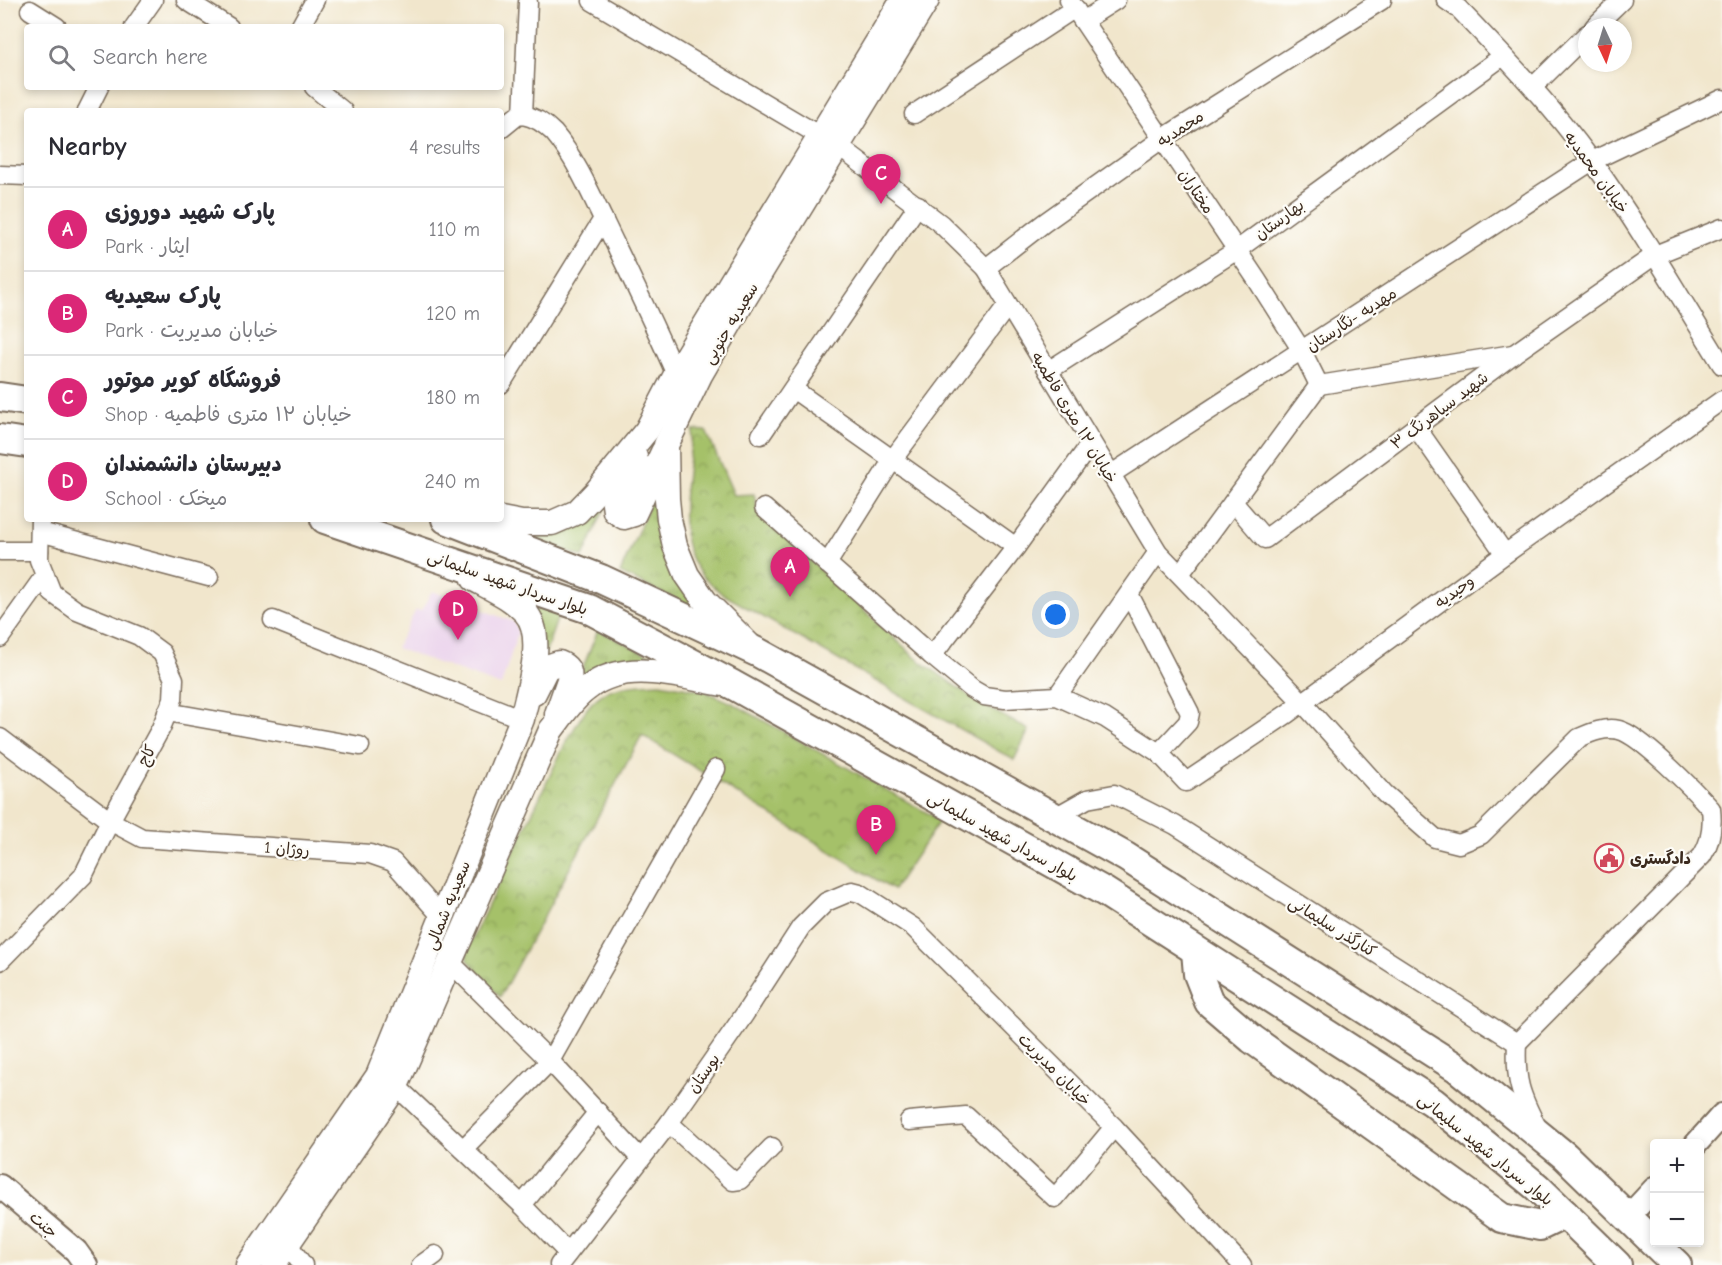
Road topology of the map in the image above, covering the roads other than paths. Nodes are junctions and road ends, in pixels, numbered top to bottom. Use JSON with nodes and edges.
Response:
{"nodes":[{"id":1,"x":153,"y":0,"type":"edge"},
{"id":2,"x":186,"y":0,"type":"edge"},
{"id":3,"x":315,"y":0,"type":"edge"},
{"id":4,"x":903,"y":0,"type":"edge"},
{"id":5,"x":927,"y":0,"type":"edge"},
{"id":6,"x":1116,"y":0,"type":"edge"},
{"id":7,"x":1382,"y":0,"type":"edge"},
{"id":8,"x":1446,"y":0,"type":"edge"},
{"id":9,"x":1622,"y":0,"type":"edge"},
{"id":10,"x":592,"y":1,"type":"edge"},
{"id":11,"x":528,"y":2,"type":"dead end"},
{"id":12,"x":30,"y":10,"type":"dead end"},
{"id":13,"x":1076,"y":10,"type":"edge"},
{"id":14,"x":1603,"y":18,"type":"edge"},
{"id":15,"x":52,"y":24,"type":"edge"},
{"id":16,"x":136,"y":24,"type":"edge"},
{"id":17,"x":224,"y":24,"type":"edge"},
{"id":18,"x":302,"y":24,"type":"edge"},
{"id":19,"x":1578,"y":43,"type":"edge"},
{"id":20,"x":1503,"y":56,"type":"junction"},
{"id":21,"x":1533,"y":87,"type":"junction"},
{"id":22,"x":98,"y":90,"type":"edge"},
{"id":23,"x":318,"y":90,"type":"edge"},
{"id":24,"x":1722,"y":99,"type":"edge"},
{"id":25,"x":88,"y":108,"type":"edge"},
{"id":26,"x":339,"y":108,"type":"edge"},
{"id":27,"x":914,"y":114,"type":"dead end"},
{"id":28,"x":523,"y":115,"type":"junction"},
{"id":29,"x":504,"y":127,"type":"edge"},
{"id":30,"x":1162,"y":139,"type":"junction"},
{"id":31,"x":829,"y":141,"type":"junction"},
{"id":32,"x":1592,"y":161,"type":"junction"},
{"id":33,"x":0,"y":176,"type":"edge"},
{"id":34,"x":24,"y":176,"type":"edge"},
{"id":35,"x":918,"y":205,"type":"junction"},
{"id":36,"x":603,"y":219,"type":"junction"},
{"id":37,"x":1722,"y":228,"type":"edge"},
{"id":38,"x":1237,"y":250,"type":"junction"},
{"id":39,"x":1655,"y":255,"type":"junction"},
{"id":40,"x":986,"y":268,"type":"junction"},
{"id":41,"x":1008,"y":304,"type":"junction"},
{"id":42,"x":1302,"y":351,"type":"junction"},
{"id":43,"x":1515,"y":353,"type":"junction"},
{"id":44,"x":1722,"y":366,"type":"edge"},
{"id":45,"x":1048,"y":372,"type":"junction"},
{"id":46,"x":676,"y":375,"type":"junction"},
{"id":47,"x":504,"y":379,"type":"edge"},
{"id":48,"x":1319,"y":384,"type":"junction"},
{"id":49,"x":793,"y":389,"type":"junction"},
{"id":50,"x":0,"y":396,"type":"edge"},
{"id":51,"x":24,"y":400,"type":"edge"},
{"id":52,"x":1722,"y":400,"type":"edge"},
{"id":53,"x":1416,"y":426,"type":"junction"},
{"id":54,"x":761,"y":435,"type":"dead end"},
{"id":55,"x":657,"y":438,"type":"junction"},
{"id":56,"x":0,"y":439,"type":"edge"},
{"id":57,"x":1091,"y":442,"type":"junction"},
{"id":58,"x":24,"y":443,"type":"edge"},
{"id":59,"x":894,"y":459,"type":"junction"},
{"id":60,"x":1110,"y":475,"type":"junction"},
{"id":61,"x":1233,"y":502,"type":"junction"},
{"id":62,"x":764,"y":508,"type":"dead end"},
{"id":63,"x":504,"y":520,"type":"edge"},
{"id":64,"x":333,"y":522,"type":"edge"},
{"id":65,"x":454,"y":522,"type":"edge"},
{"id":66,"x":40,"y":525,"type":"edge"},
{"id":67,"x":1016,"y":547,"type":"junction"},
{"id":68,"x":0,"y":551,"type":"edge"},
{"id":69,"x":39,"y":551,"type":"junction"},
{"id":70,"x":1158,"y":552,"type":"junction"},
{"id":71,"x":1505,"y":554,"type":"junction"},
{"id":72,"x":438,"y":559,"type":"junction"},
{"id":73,"x":827,"y":564,"type":"junction"},
{"id":74,"x":1180,"y":574,"type":"junction"},
{"id":75,"x":45,"y":575,"type":"junction"},
{"id":76,"x":209,"y":577,"type":"dead end"},
{"id":77,"x":1129,"y":594,"type":"junction"},
{"id":78,"x":273,"y":620,"type":"dead end"},
{"id":79,"x":0,"y":638,"type":"edge"},
{"id":80,"x":759,"y":653,"type":"junction"},
{"id":81,"x":932,"y":656,"type":"junction"},
{"id":82,"x":733,"y":685,"type":"junction"},
{"id":83,"x":1057,"y":696,"type":"junction"},
{"id":84,"x":1302,"y":702,"type":"junction"},
{"id":85,"x":167,"y":712,"type":"junction"},
{"id":86,"x":522,"y":719,"type":"junction"},
{"id":87,"x":551,"y":730,"type":"junction"},
{"id":88,"x":2,"y":742,"type":"edge"},
{"id":89,"x":360,"y":746,"type":"dead end"},
{"id":90,"x":1159,"y":753,"type":"junction"},
{"id":91,"x":716,"y":769,"type":"dead end"},
{"id":92,"x":1055,"y":817,"type":"junction"},
{"id":93,"x":110,"y":821,"type":"junction"},
{"id":94,"x":852,"y":891,"type":"joint"},
{"id":95,"x":442,"y":917,"type":"junction"},
{"id":96,"x":1197,"y":951,"type":"junction"},
{"id":97,"x":0,"y":961,"type":"edge"},
{"id":98,"x":449,"y":961,"type":"junction"},
{"id":99,"x":1330,"y":987,"type":"junction"},
{"id":100,"x":1310,"y":1024,"type":"junction"},
{"id":101,"x":1402,"y":1033,"type":"junction"},
{"id":102,"x":1517,"y":1043,"type":"junction"},
{"id":103,"x":550,"y":1061,"type":"junction"},
{"id":104,"x":1391,"y":1075,"type":"junction"},
{"id":105,"x":396,"y":1086,"type":"junction"},
{"id":106,"x":598,"y":1112,"type":"junction"},
{"id":107,"x":1722,"y":1115,"type":"edge"},
{"id":108,"x":909,"y":1121,"type":"dead end"},
{"id":109,"x":669,"y":1123,"type":"junction"},
{"id":110,"x":1113,"y":1127,"type":"junction"},
{"id":111,"x":1543,"y":1138,"type":"junction"},
{"id":112,"x":1700,"y":1139,"type":"edge"},
{"id":113,"x":772,"y":1147,"type":"dead end"},
{"id":114,"x":463,"y":1149,"type":"junction"},
{"id":115,"x":640,"y":1158,"type":"junction"},
{"id":116,"x":0,"y":1186,"type":"edge"},
{"id":117,"x":1650,"y":1193,"type":"edge"},
{"id":118,"x":522,"y":1205,"type":"junction"},
{"id":119,"x":1565,"y":1214,"type":"junction"},
{"id":120,"x":1628,"y":1217,"type":"junction"},
{"id":121,"x":279,"y":1237,"type":"junction"},
{"id":122,"x":563,"y":1259,"type":"edge"},
{"id":123,"x":86,"y":1265,"type":"edge"},
{"id":124,"x":248,"y":1265,"type":"edge"},
{"id":125,"x":273,"y":1265,"type":"edge"},
{"id":126,"x":303,"y":1265,"type":"edge"},
{"id":127,"x":1242,"y":1265,"type":"edge"},
{"id":128,"x":1617,"y":1265,"type":"edge"},
{"id":129,"x":1677,"y":1265,"type":"edge"}],
"edges":[{"from":1,"to":16,"type":"street"},
{"from":2,"to":17,"type":"street"},
{"from":3,"to":18,"type":"street"},
{"from":4,"to":31,"type":"main road","name":"سعیدیه جنوبی"},
{"from":5,"to":31,"type":"main road","name":"سعیدیه جنوبی"},
{"from":6,"to":13,"type":"street"},
{"from":7,"to":30,"type":"street","name":"محمدیه"},
{"from":8,"to":20,"type":"street","name":"خیابان محمدیه"},
{"from":9,"to":14,"type":"street"},
{"from":10,"to":31,"type":"street","name":"خیابان ۱۲ متری فاطمیه"},
{"from":11,"to":28,"type":"street"},
{"from":12,"to":15,"type":"street"},
{"from":13,"to":27,"type":"street"},
{"from":13,"to":30,"type":"street","name":"مختاران"},
{"from":19,"to":21,"type":"street"},
{"from":20,"to":21,"type":"street","name":"خیابان محمدیه"},
{"from":20,"to":38,"type":"street","name":"بهارستان"},
{"from":21,"to":32,"type":"street","name":"خیابان محمدیه"},
{"from":22,"to":25,"type":"street"},
{"from":23,"to":26,"type":"street"},
{"from":24,"to":32,"type":"street","name":"مهدیه -نگارستان"},
{"from":28,"to":29,"type":"street"},
{"from":28,"to":36,"type":"street"},
{"from":30,"to":38,"type":"street","name":"مختاران"},
{"from":30,"to":40,"type":"street","name":"محمدیه"},
{"from":31,"to":35,"type":"street","name":"خیابان ۱۲ متری فاطمیه"},
{"from":31,"to":46,"type":"main road","name":"سعیدیه جنوبی"},
{"from":31,"to":55,"type":"main road","name":"سعیدیه جنوبی"},
{"from":32,"to":39,"type":"street","name":"خیابان محمدیه"},
{"from":32,"to":42,"type":"street","name":"مهدیه -نگارستان"},
{"from":33,"to":34,"type":"street"},
{"from":35,"to":40,"type":"street","name":"خیابان ۱۲ متری فاطمیه"},
{"from":35,"to":49,"type":"street"},
{"from":36,"to":46,"type":"street"},
{"from":36,"to":47,"type":"street"},
{"from":37,"to":39,"type":"street","name":"شهید سیاهرنگ ۳"},
{"from":38,"to":42,"type":"street","name":"مختاران"},
{"from":38,"to":45,"type":"street","name":"بهارستان"},
{"from":39,"to":43,"type":"street","name":"شهید سیاهرنگ ۳"},
{"from":39,"to":44,"type":"street","name":"خیابان محمدیه"},
{"from":40,"to":41,"type":"street","name":"خیابان ۱۲ متری فاطمیه"},
{"from":41,"to":45,"type":"street","name":"خیابان ۱۲ متری فاطمیه"},
{"from":41,"to":59,"type":"street"},
{"from":42,"to":48,"type":"street","name":"مختاران"},
{"from":42,"to":60,"type":"street","name":"مهدیه -نگارستان"},
{"from":43,"to":48,"type":"street"},
{"from":43,"to":53,"type":"street","name":"شهید سیاهرنگ ۳"},
{"from":45,"to":57,"type":"street","name":"خیابان ۱۲ متری فاطمیه"},
{"from":46,"to":55,"type":"main road","name":"سعیدیه جنوبی"},
{"from":48,"to":61,"type":"street"},
{"from":49,"to":54,"type":"street"},
{"from":49,"to":59,"type":"street"},
{"from":50,"to":51,"type":"highway"},
{"from":52,"to":71,"type":"street","name":"وحیدیه"},
{"from":53,"to":61,"type":"street","name":"شهید سیاهرنگ ۳"},
{"from":53,"to":71,"type":"street"},
{"from":55,"to":63,"type":"main road","name":"سعیدیه جنوبی"},
{"from":55,"to":80,"type":"main road","name":"سعیدیه جنوبی"},
{"from":56,"to":58,"type":"highway"},
{"from":57,"to":60,"type":"street","name":"خیابان ۱۲ متری فاطمیه"},
{"from":57,"to":67,"type":"street"},
{"from":59,"to":67,"type":"street"},
{"from":59,"to":73,"type":"street"},
{"from":60,"to":70,"type":"street","name":"خیابان ۱۲ متری فاطمیه"},
{"from":61,"to":74,"type":"street"},
{"from":62,"to":73,"type":"street"},
{"from":64,"to":72,"type":"highway","name":"بلوار سردار شهید سلیمانی"},
{"from":65,"to":80,"type":"highway","name":"بلوار سردار شهید سلیمانی"},
{"from":66,"to":69,"type":"street","name":"کاج"},
{"from":66,"to":76,"type":"street"},
{"from":67,"to":81,"type":"street"},
{"from":68,"to":69,"type":"street"},
{"from":69,"to":75,"type":"street","name":"کاج"},
{"from":70,"to":74,"type":"street","name":"خیابان ۱۲ متری فاطمیه"},
{"from":70,"to":77,"type":"street"},
{"from":71,"to":84,"type":"street","name":"وحیدیه"},
{"from":72,"to":82,"type":"highway","name":"بلوار سردار شهید سلیمانی"},
{"from":72,"to":86,"type":"main road","name":"سعیدیه شمالی"},
{"from":73,"to":81,"type":"street"},
{"from":74,"to":84,"type":"street","name":"خیابان ۱۲ متری فاطمیه"},
{"from":75,"to":79,"type":"street"},
{"from":75,"to":85,"type":"street","name":"کاج"},
{"from":77,"to":83,"type":"street"},
{"from":77,"to":90,"type":"street"},
{"from":78,"to":86,"type":"street"},
{"from":80,"to":92,"type":"highway","name":"بلوار سردار شهید سلیمانی"},
{"from":81,"to":83,"type":"street"},
{"from":82,"to":87,"type":"main road","name":"سعیدیه شمالی"},
{"from":82,"to":96,"type":"highway","name":"بلوار سردار شهید سلیمانی"},
{"from":83,"to":90,"type":"street"},
{"from":84,"to":90,"type":"street","name":"وحیدیه"},
{"from":84,"to":102,"type":"street","name":"خیابان ۱۲ متری فاطمیه"},
{"from":85,"to":89,"type":"street"},
{"from":85,"to":93,"type":"street","name":"کاج"},
{"from":86,"to":87,"type":"main road"},
{"from":86,"to":95,"type":"main road","name":"سعیدیه شمالی"},
{"from":87,"to":98,"type":"main road","name":"سعیدیه شمالی"},
{"from":88,"to":93,"type":"street","name":"روژان 1"},
{"from":91,"to":103,"type":"street"},
{"from":92,"to":99,"type":"highway","name":"بلوار سردار شهید سلیمانی"},
{"from":92,"to":102,"type":"street","name":"کنارگذر سلیمانی"},
{"from":93,"to":95,"type":"street","name":"روژان 1"},
{"from":93,"to":97,"type":"street","name":"کاج"},
{"from":94,"to":109,"type":"street","name":"بوستان"},
{"from":94,"to":110,"type":"street","name":"خیابان مدیریت"},
{"from":95,"to":121,"type":"main road","name":"سعیدیه شمالی"},
{"from":96,"to":100,"type":"highway","name":"بلوار سردار شهید سلیمانی"},
{"from":96,"to":119,"type":"highway"},
{"from":98,"to":103,"type":"street"},
{"from":98,"to":105,"type":"main road","name":"سعیدیه شمالی"},
{"from":99,"to":100,"type":"highway"},
{"from":99,"to":101,"type":"highway","name":"بلوار سردار شهید سلیمانی"},
{"from":100,"to":104,"type":"highway","name":"بلوار سردار شهید سلیمانی"},
{"from":101,"to":104,"type":"highway"},
{"from":101,"to":111,"type":"highway","name":"بلوار سردار شهید سلیمانی"},
{"from":102,"to":111,"type":"street"},
{"from":103,"to":106,"type":"street"},
{"from":103,"to":114,"type":"street"},
{"from":104,"to":119,"type":"highway","name":"بلوار سردار شهید سلیمانی"},
{"from":105,"to":114,"type":"street"},
{"from":105,"to":121,"type":"main road","name":"سعیدیه شمالی"},
{"from":106,"to":115,"type":"street"},
{"from":106,"to":118,"type":"street"},
{"from":107,"to":112,"type":"street"},
{"from":108,"to":110,"type":"street"},
{"from":109,"to":113,"type":"street"},
{"from":109,"to":115,"type":"street","name":"بوستان"},
{"from":110,"to":127,"type":"street","name":"خیابان مدیریت"},
{"from":111,"to":120,"type":"highway","name":"بلوار سردار شهید سلیمانی"},
{"from":114,"to":118,"type":"street"},
{"from":115,"to":122,"type":"street","name":"بوستان"},
{"from":116,"to":123,"type":"street","name":"جنت"},
{"from":117,"to":120,"type":"street"},
{"from":118,"to":122,"type":"street"},
{"from":119,"to":128,"type":"highway","name":"بلوار سردار شهید سلیمانی"},
{"from":120,"to":129,"type":"highway","name":"بلوار سردار شهید سلیمانی"},
{"from":121,"to":124,"type":"main road","name":"سعیدیه شمالی"},
{"from":121,"to":125,"type":"main road","name":"سعیدیه شمالی"},
{"from":121,"to":126,"type":"street"}]}
